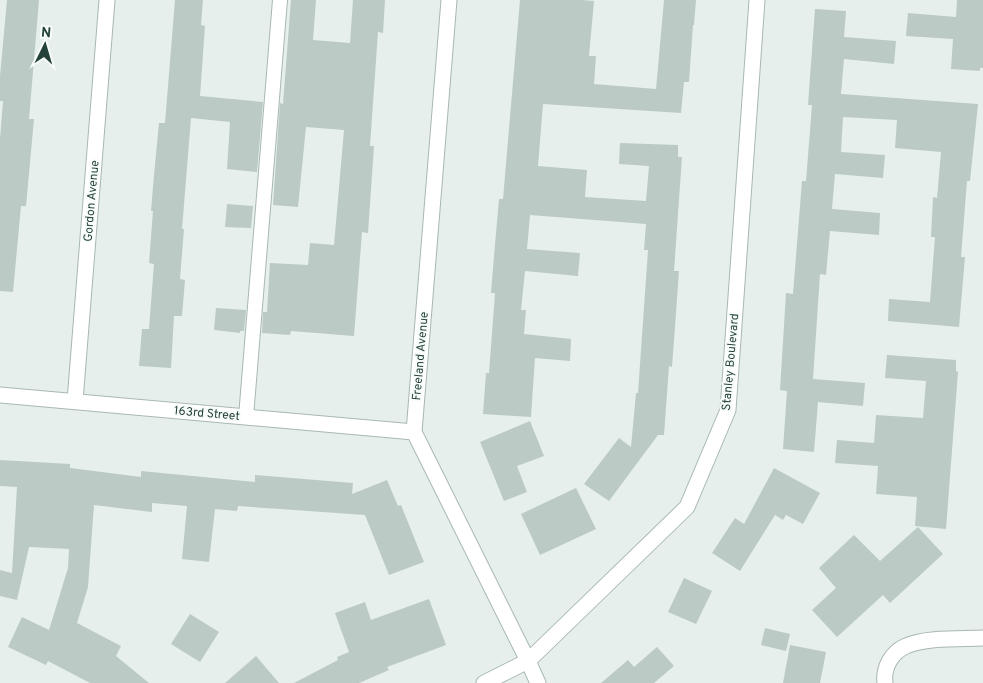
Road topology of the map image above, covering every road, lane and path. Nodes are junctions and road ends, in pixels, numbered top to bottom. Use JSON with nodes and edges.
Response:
{"nodes":[{"id":1,"x":107,"y":0,"type":"edge"},
{"id":2,"x":280,"y":0,"type":"edge"},
{"id":3,"x":450,"y":0,"type":"edge"},
{"id":4,"x":757,"y":0,"type":"edge"},
{"id":5,"x":0,"y":395,"type":"edge"},
{"id":6,"x":75,"y":401,"type":"junction"},
{"id":7,"x":246,"y":417,"type":"junction"},
{"id":8,"x":414,"y":432,"type":"junction"},
{"id":9,"x":983,"y":638,"type":"edge"},
{"id":10,"x":528,"y":661,"type":"junction"},
{"id":11,"x":484,"y":683,"type":"edge"},
{"id":12,"x":538,"y":683,"type":"edge"},
{"id":13,"x":885,"y":683,"type":"edge"}],
"edges":[{"from":1,"to":6,"type":"street","name":"Gordon Avenue"},
{"from":2,"to":7,"type":"lane"},
{"from":3,"to":8,"type":"street","name":"Freeland Avenue"},
{"from":4,"to":10,"type":"street","name":"Stanley Boulevard"},
{"from":5,"to":6,"type":"street","name":"163rd Street"},
{"from":6,"to":7,"type":"street","name":"163rd Street"},
{"from":7,"to":8,"type":"street","name":"163rd Street"},
{"from":8,"to":10,"type":"street"},
{"from":9,"to":13,"type":"street"},
{"from":10,"to":11,"type":"street","name":"Stanley Boulevard"},
{"from":10,"to":12,"type":"street"}]}
